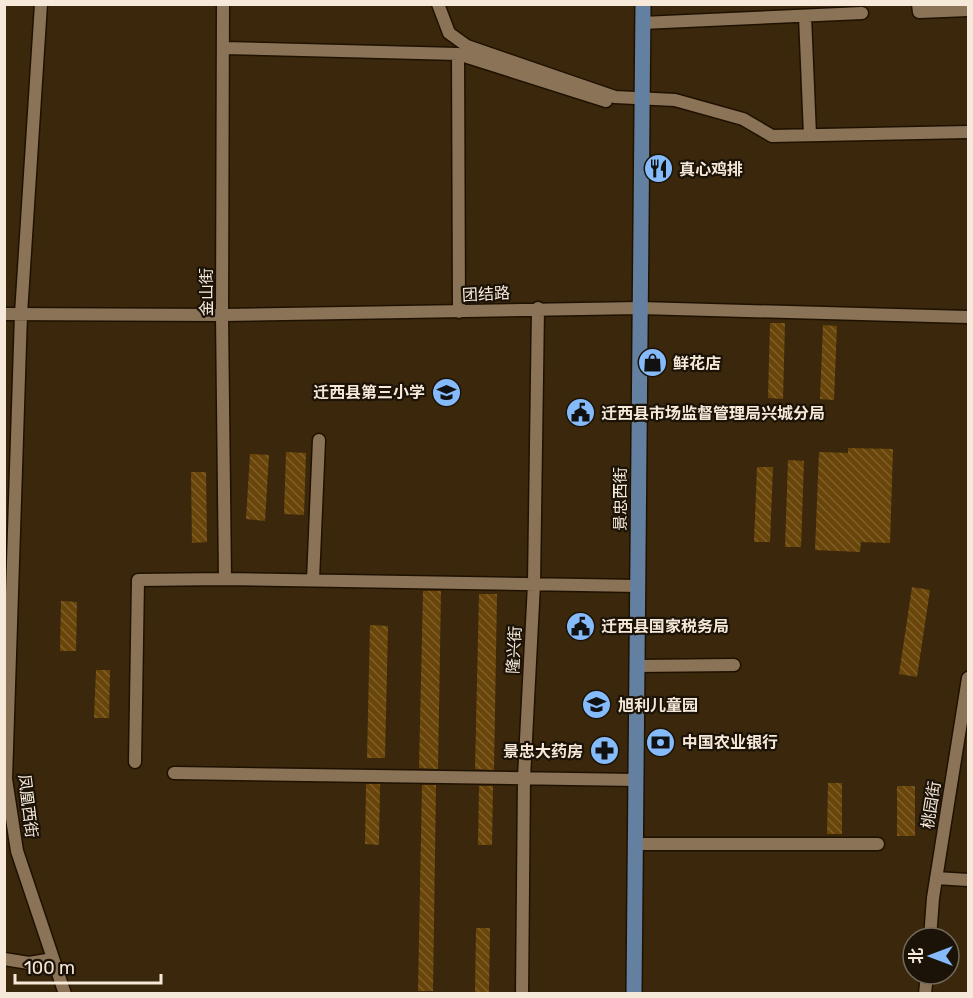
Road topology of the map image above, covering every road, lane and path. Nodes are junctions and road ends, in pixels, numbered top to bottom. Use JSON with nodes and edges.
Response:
{"nodes":[{"id":1,"x":41,"y":4,"type":"edge"},
{"id":2,"x":223,"y":4,"type":"edge"},
{"id":3,"x":438,"y":4,"type":"edge"},
{"id":4,"x":643,"y":4,"type":"edge"},
{"id":5,"x":918,"y":4,"type":"edge"},
{"id":6,"x":969,"y":10,"type":"edge"},
{"id":7,"x":862,"y":13,"type":"dead end"},
{"id":8,"x":805,"y":16,"type":"junction"},
{"id":9,"x":642,"y":23,"type":"junction"},
{"id":10,"x":223,"y":48,"type":"junction"},
{"id":11,"x":458,"y":54,"type":"junction"},
{"id":12,"x":615,"y":97,"type":"junction"},
{"id":13,"x":642,"y":98,"type":"junction"},
{"id":14,"x":969,"y":132,"type":"edge"},
{"id":15,"x":810,"y":135,"type":"junction"},
{"id":16,"x":538,"y":308,"type":"junction"},
{"id":17,"x":640,"y":308,"type":"junction"},
{"id":18,"x":459,"y":312,"type":"junction"},
{"id":19,"x":4,"y":314,"type":"edge"},
{"id":20,"x":21,"y":314,"type":"junction"},
{"id":21,"x":222,"y":315,"type":"junction"},
{"id":22,"x":969,"y":317,"type":"edge"},
{"id":23,"x":319,"y":440,"type":"dead end"},
{"id":24,"x":225,"y":579,"type":"junction"},
{"id":25,"x":313,"y":580,"type":"junction"},
{"id":26,"x":534,"y":584,"type":"junction"},
{"id":27,"x":638,"y":586,"type":"junction"},
{"id":28,"x":734,"y":665,"type":"dead end"},
{"id":29,"x":637,"y":666,"type":"junction"},
{"id":30,"x":969,"y":678,"type":"edge"},
{"id":31,"x":967,"y":700,"type":"edge"},
{"id":32,"x":6,"y":735,"type":"edge"},
{"id":33,"x":135,"y":762,"type":"dead end"},
{"id":34,"x":174,"y":773,"type":"dead end"},
{"id":35,"x":524,"y":778,"type":"junction"},
{"id":36,"x":636,"y":780,"type":"junction"},
{"id":37,"x":636,"y":844,"type":"junction"},
{"id":38,"x":878,"y":844,"type":"dead end"},
{"id":39,"x":936,"y":878,"type":"junction"},
{"id":40,"x":969,"y":880,"type":"edge"},
{"id":41,"x":931,"y":926,"type":"edge"},
{"id":42,"x":53,"y":958,"type":"junction"},
{"id":43,"x":4,"y":959,"type":"edge"},
{"id":44,"x":64,"y":993,"type":"edge"},
{"id":45,"x":522,"y":993,"type":"edge"},
{"id":46,"x":634,"y":993,"type":"edge"}],
"edges":[{"from":1,"to":20,"type":"street","name":"凤凰西街"},
{"from":2,"to":10,"type":"street","name":"金山街"},
{"from":3,"to":12,"type":"street"},
{"from":4,"to":9,"type":"main road","name":"景忠西街"},
{"from":5,"to":6,"type":"street"},
{"from":7,"to":8,"type":"street"},
{"from":8,"to":9,"type":"street"},
{"from":8,"to":15,"type":"street"},
{"from":9,"to":13,"type":"main road","name":"景忠西街"},
{"from":10,"to":11,"type":"street"},
{"from":10,"to":21,"type":"street","name":"金山街"},
{"from":11,"to":12,"type":"street"},
{"from":11,"to":18,"type":"street"},
{"from":12,"to":13,"type":"street"},
{"from":13,"to":15,"type":"street"},
{"from":13,"to":17,"type":"main road","name":"景忠西街"},
{"from":14,"to":15,"type":"street"},
{"from":16,"to":17,"type":"street","name":"团结路"},
{"from":16,"to":18,"type":"street","name":"团结路"},
{"from":16,"to":26,"type":"street","name":"隆兴街"},
{"from":17,"to":22,"type":"street","name":"团结路"},
{"from":17,"to":27,"type":"main road","name":"景忠西街"},
{"from":18,"to":21,"type":"street","name":"团结路"},
{"from":19,"to":20,"type":"street","name":"团结路"},
{"from":20,"to":21,"type":"street","name":"团结路"},
{"from":20,"to":32,"type":"street","name":"凤凰西街"},
{"from":21,"to":24,"type":"street","name":"金山街"},
{"from":23,"to":25,"type":"street"},
{"from":24,"to":25,"type":"street"},
{"from":24,"to":33,"type":"street"},
{"from":25,"to":26,"type":"street"},
{"from":26,"to":27,"type":"street"},
{"from":26,"to":35,"type":"street","name":"隆兴街"},
{"from":27,"to":29,"type":"main road","name":"景忠西街"},
{"from":28,"to":29,"type":"street"},
{"from":29,"to":36,"type":"main road","name":"景忠西街"},
{"from":30,"to":31,"type":"street","name":"桃园街"},
{"from":31,"to":39,"type":"street","name":"桃园街"},
{"from":32,"to":42,"type":"street","name":"凤凰西街"},
{"from":34,"to":35,"type":"street"},
{"from":35,"to":36,"type":"street"},
{"from":35,"to":45,"type":"street","name":"隆兴街"},
{"from":36,"to":37,"type":"main road","name":"景忠西街"},
{"from":37,"to":38,"type":"street"},
{"from":37,"to":46,"type":"main road","name":"景忠西街"},
{"from":39,"to":40,"type":"street"},
{"from":39,"to":41,"type":"street","name":"桃园街"},
{"from":42,"to":43,"type":"street"},
{"from":42,"to":44,"type":"street","name":"凤凰西街"}]}
